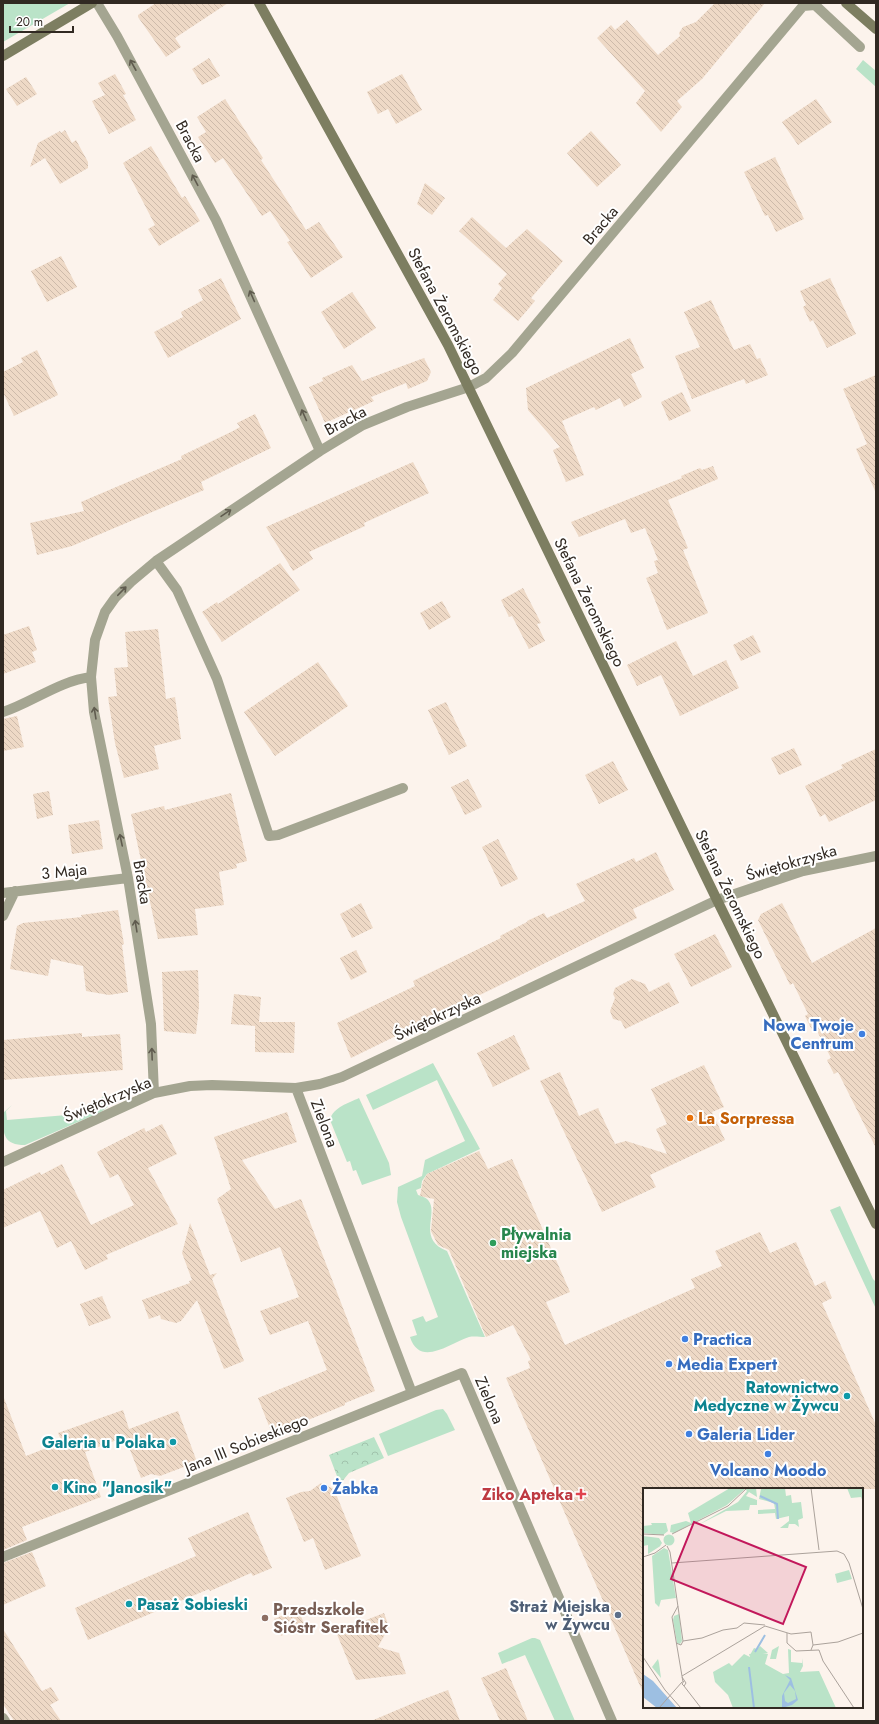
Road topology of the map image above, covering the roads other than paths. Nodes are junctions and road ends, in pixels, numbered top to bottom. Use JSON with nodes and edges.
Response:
{"nodes":[{"id":1,"x":92,"y":3,"type":"edge"},
{"id":2,"x":97,"y":3,"type":"edge"},
{"id":3,"x":258,"y":3,"type":"edge"},
{"id":4,"x":846,"y":3,"type":"edge"},
{"id":5,"x":876,"y":28,"type":"edge"},
{"id":6,"x":860,"y":47,"type":"dead end"},
{"id":7,"x":3,"y":56,"type":"edge"},
{"id":8,"x":469,"y":388,"type":"junction"},
{"id":9,"x":320,"y":451,"type":"junction"},
{"id":10,"x":156,"y":561,"type":"junction"},
{"id":11,"x":91,"y":677,"type":"junction"},
{"id":12,"x":3,"y":712,"type":"edge"},
{"id":13,"x":402,"y":788,"type":"dead end"},
{"id":14,"x":876,"y":856,"type":"edge"},
{"id":15,"x":128,"y":878,"type":"junction"},
{"id":16,"x":15,"y":891,"type":"junction"},
{"id":17,"x":3,"y":893,"type":"edge"},
{"id":18,"x":717,"y":900,"type":"junction"},
{"id":19,"x":3,"y":916,"type":"edge"},
{"id":20,"x":296,"y":1088,"type":"junction"},
{"id":21,"x":154,"y":1093,"type":"junction"},
{"id":22,"x":3,"y":1162,"type":"edge"},
{"id":23,"x":876,"y":1224,"type":"edge"},
{"id":24,"x":412,"y":1393,"type":"junction"},
{"id":25,"x":3,"y":1557,"type":"edge"},
{"id":26,"x":3,"y":1718,"type":"edge"},
{"id":27,"x":5,"y":1721,"type":"edge"},
{"id":28,"x":612,"y":1721,"type":"edge"}],
"edges":[{"from":1,"to":7,"type":"street"},
{"from":9,"to":2,"type":"street","name":"Bracka","one_way":true},
{"from":3,"to":8,"type":"street","name":"Stefana Żeromskiego"},
{"from":4,"to":5,"type":"street"},
{"from":6,"to":8,"type":"street","name":"Bracka"},
{"from":8,"to":9,"type":"street","name":"Bracka"},
{"from":8,"to":18,"type":"street","name":"Stefana Żeromskiego"},
{"from":10,"to":9,"type":"street","name":"Bracka","one_way":true},
{"from":11,"to":10,"type":"street","name":"Bracka","one_way":true},
{"from":10,"to":13,"type":"street"},
{"from":11,"to":12,"type":"street"},
{"from":15,"to":11,"type":"street","name":"Bracka","one_way":true},
{"from":14,"to":18,"type":"street","name":"Świętokrzyska"},
{"from":15,"to":16,"type":"street","name":"3 Maja"},
{"from":21,"to":15,"type":"street","name":"Bracka","one_way":true},
{"from":16,"to":17,"type":"street","name":"3 Maja"},
{"from":16,"to":19,"type":"street"},
{"from":18,"to":20,"type":"street","name":"Świętokrzyska"},
{"from":18,"to":23,"type":"street","name":"Stefana Żeromskiego"},
{"from":20,"to":21,"type":"street","name":"Świętokrzyska"},
{"from":20,"to":24,"type":"street","name":"Zielona"},
{"from":21,"to":22,"type":"street","name":"Świętokrzyska"},
{"from":24,"to":25,"type":"street","name":"Jana III Sobieskiego"},
{"from":24,"to":28,"type":"street","name":"Zielona"},
{"from":26,"to":27,"type":"street"}]}
